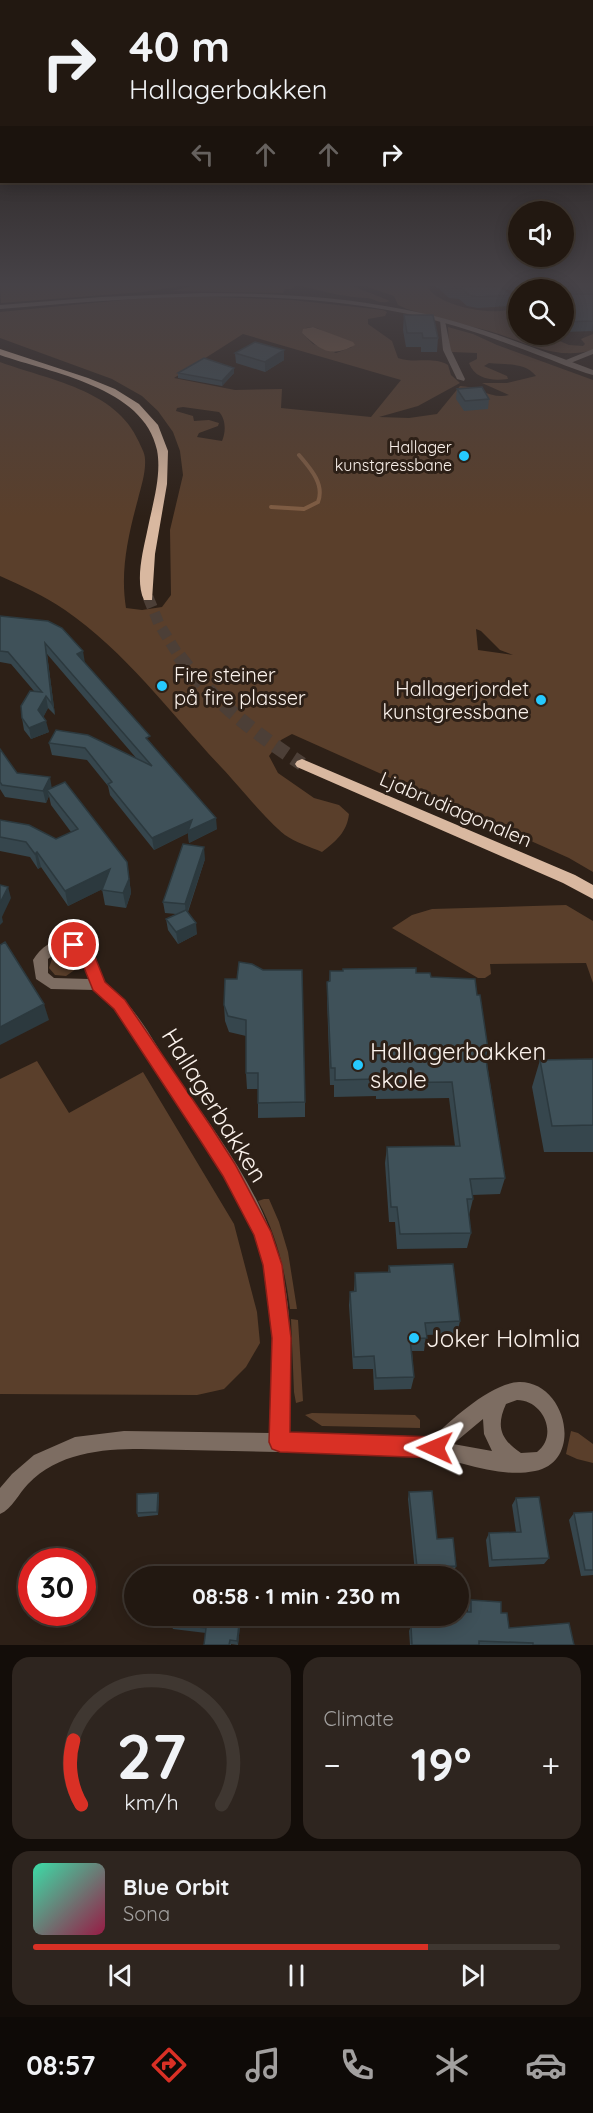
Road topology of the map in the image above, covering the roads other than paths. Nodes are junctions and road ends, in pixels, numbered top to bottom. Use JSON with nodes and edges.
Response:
{"nodes":[{"id":1,"x":33,"y":363,"type":"edge"},
{"id":2,"x":453,"y":363,"type":"edge"},
{"id":3,"x":567,"y":363,"type":"edge"},
{"id":4,"x":593,"y":373,"type":"edge"},
{"id":5,"x":461,"y":379,"type":"dead end"},
{"id":6,"x":148,"y":597,"type":"tunnel mouth"},
{"id":7,"x":302,"y":764,"type":"tunnel mouth"},
{"id":8,"x":593,"y":894,"type":"edge"},
{"id":9,"x":98,"y":986,"type":"dead end"},
{"id":10,"x":500,"y":1398,"type":"junction"},
{"id":11,"x":280,"y":1442,"type":"junction"},
{"id":12,"x":435,"y":1448,"type":"junction"},
{"id":13,"x":519,"y":1462,"type":"junction"},
{"id":14,"x":0,"y":1505,"type":"edge"}],
"edges":[{"from":1,"to":6,"type":"main road"},
{"from":2,"to":5,"type":"street"},
{"from":3,"to":4,"type":"street"},
{"from":7,"to":8,"type":"main road","name":"Ljabrudiagonalen"},
{"from":9,"to":11,"type":"street","name":"Hallagerbakken"},
{"from":10,"to":12,"type":"street"},
{"from":10,"to":13,"type":"street"},
{"from":10,"to":13,"type":"street"},
{"from":11,"to":12,"type":"street"},
{"from":11,"to":14,"type":"street"},
{"from":12,"to":13,"type":"street"}]}
